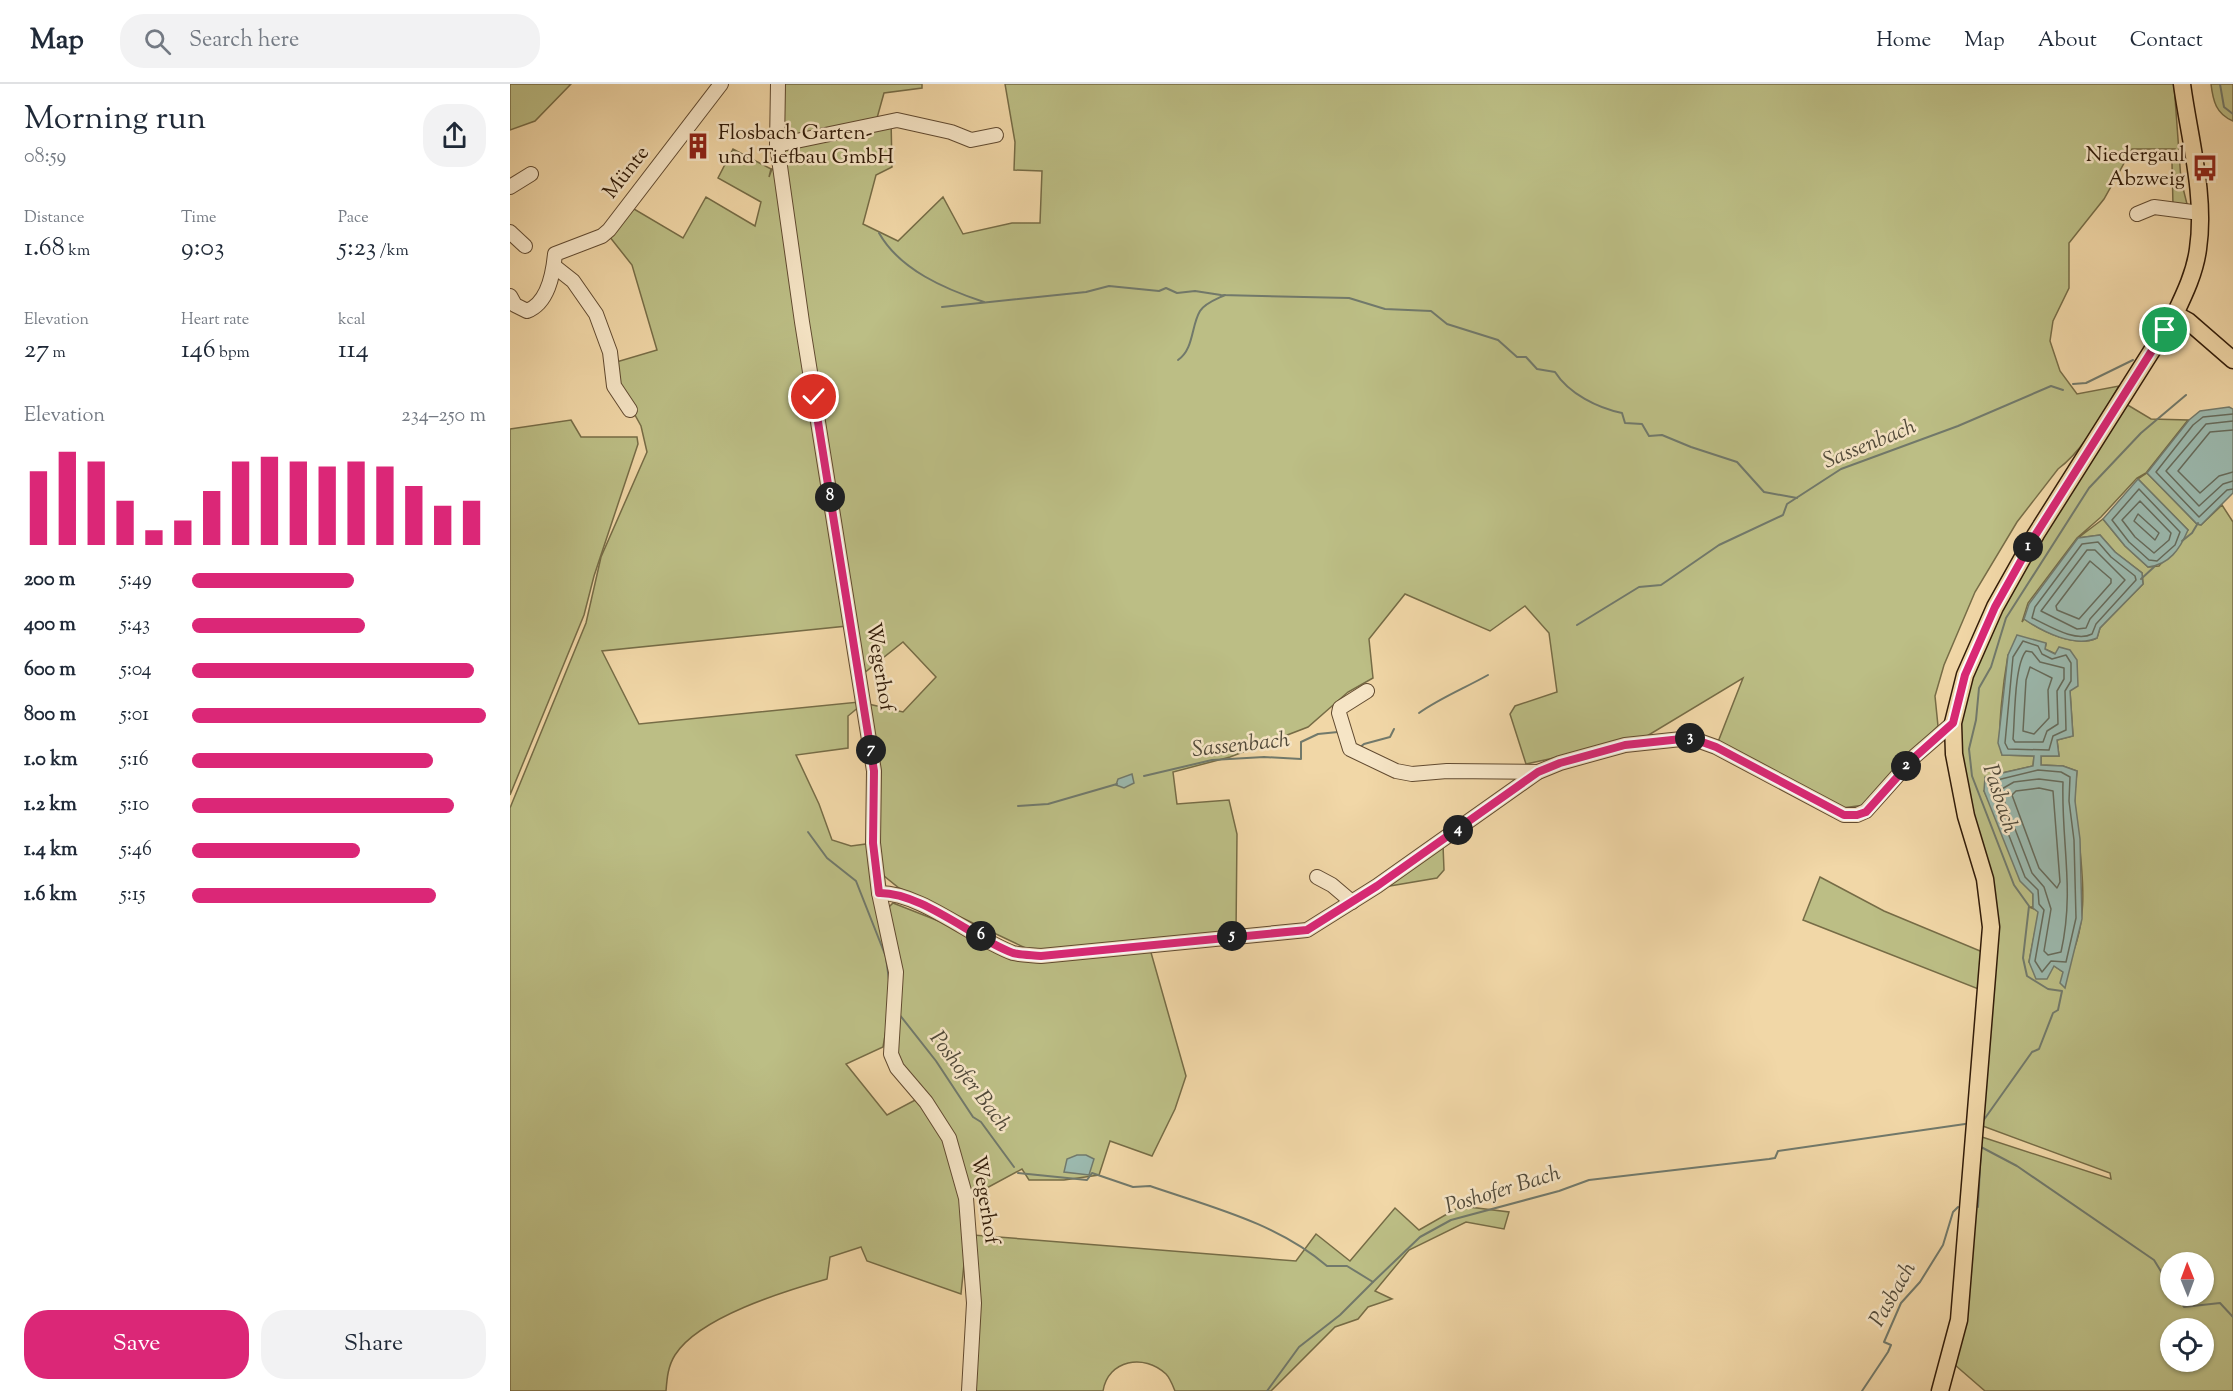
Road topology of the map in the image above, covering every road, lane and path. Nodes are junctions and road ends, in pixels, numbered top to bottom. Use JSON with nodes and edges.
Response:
{"nodes":[{"id":1,"x":721,"y":84,"type":"edge"},
{"id":2,"x":778,"y":84,"type":"edge"},
{"id":3,"x":2182,"y":84,"type":"edge"},
{"id":4,"x":996,"y":135,"type":"dead end"},
{"id":5,"x":777,"y":146,"type":"junction"},
{"id":6,"x":531,"y":174,"type":"dead end"},
{"id":7,"x":510,"y":187,"type":"edge"},
{"id":8,"x":2200,"y":213,"type":"junction"},
{"id":9,"x":2137,"y":214,"type":"dead end"},
{"id":10,"x":510,"y":232,"type":"edge"},
{"id":11,"x":525,"y":246,"type":"dead end"},
{"id":12,"x":554,"y":266,"type":"junction"},
{"id":13,"x":510,"y":296,"type":"edge"},
{"id":14,"x":2175,"y":314,"type":"junction"},
{"id":15,"x":2233,"y":360,"type":"edge"},
{"id":16,"x":630,"y":410,"type":"dead end"},
{"id":17,"x":1367,"y":691,"type":"dead end"},
{"id":18,"x":1953,"y":723,"type":"junction"},
{"id":19,"x":1538,"y":772,"type":"junction"},
{"id":20,"x":1317,"y":877,"type":"dead end"},
{"id":21,"x":879,"y":893,"type":"junction"},
{"id":22,"x":1352,"y":902,"type":"junction"},
{"id":23,"x":969,"y":1391,"type":"edge"},
{"id":24,"x":1940,"y":1391,"type":"edge"}],
"edges":[{"from":1,"to":12,"type":"street","name":"Münte"},
{"from":2,"to":5,"type":"street","name":"Wegerhof"},
{"from":3,"to":8,"type":"main road"},
{"from":4,"to":5,"type":"street"},
{"from":5,"to":21,"type":"street","name":"Wegerhof"},
{"from":6,"to":7,"type":"street"},
{"from":8,"to":9,"type":"street"},
{"from":8,"to":14,"type":"main road"},
{"from":10,"to":11,"type":"street"},
{"from":12,"to":13,"type":"street","name":"Münte"},
{"from":12,"to":16,"type":"street"},
{"from":14,"to":15,"type":"main road"},
{"from":14,"to":18,"type":"main road"},
{"from":17,"to":19,"type":"street"},
{"from":18,"to":19,"type":"street"},
{"from":18,"to":24,"type":"main road"},
{"from":19,"to":22,"type":"street"},
{"from":20,"to":22,"type":"street"},
{"from":21,"to":22,"type":"street"},
{"from":21,"to":23,"type":"street","name":"Wegerhof"}]}
